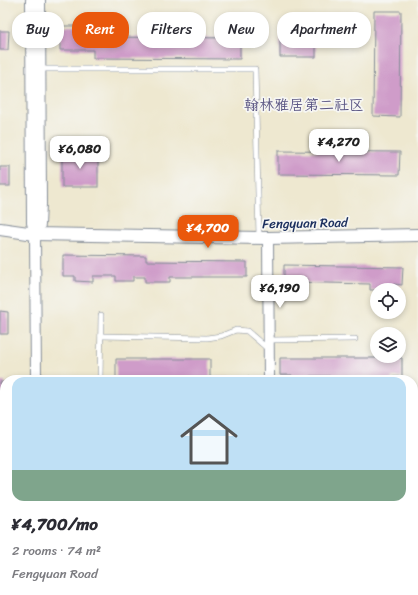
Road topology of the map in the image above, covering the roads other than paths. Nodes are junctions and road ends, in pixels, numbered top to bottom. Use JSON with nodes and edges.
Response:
{"nodes":[{"id":1,"x":31,"y":0,"type":"edge"},
{"id":2,"x":40,"y":0,"type":"edge"},
{"id":3,"x":40,"y":69,"type":"junction"},
{"id":4,"x":0,"y":230,"type":"edge"},
{"id":5,"x":35,"y":234,"type":"junction"},
{"id":6,"x":418,"y":236,"type":"edge"},
{"id":7,"x":264,"y":238,"type":"junction"},
{"id":8,"x":101,"y":316,"type":"dead end"},
{"id":9,"x":101,"y":336,"type":"junction"},
{"id":10,"x":355,"y":339,"type":"dead end"},
{"id":11,"x":269,"y":345,"type":"junction"},
{"id":12,"x":36,"y":375,"type":"edge"},
{"id":13,"x":100,"y":375,"type":"edge"},
{"id":14,"x":269,"y":375,"type":"edge"}],
"edges":[{"from":1,"to":5,"type":"street"},
{"from":2,"to":3,"type":"street"},
{"from":3,"to":5,"type":"street"},
{"from":3,"to":7,"type":"lane"},
{"from":4,"to":5,"type":"street","name":"Fengyuan Road"},
{"from":5,"to":7,"type":"street","name":"Fengyuan Road"},
{"from":5,"to":12,"type":"street"},
{"from":6,"to":7,"type":"street","name":"Fengyuan Road"},
{"from":7,"to":11,"type":"street"},
{"from":8,"to":9,"type":"lane"},
{"from":9,"to":11,"type":"lane"},
{"from":9,"to":13,"type":"lane"},
{"from":10,"to":11,"type":"lane"},
{"from":11,"to":14,"type":"street"}]}
